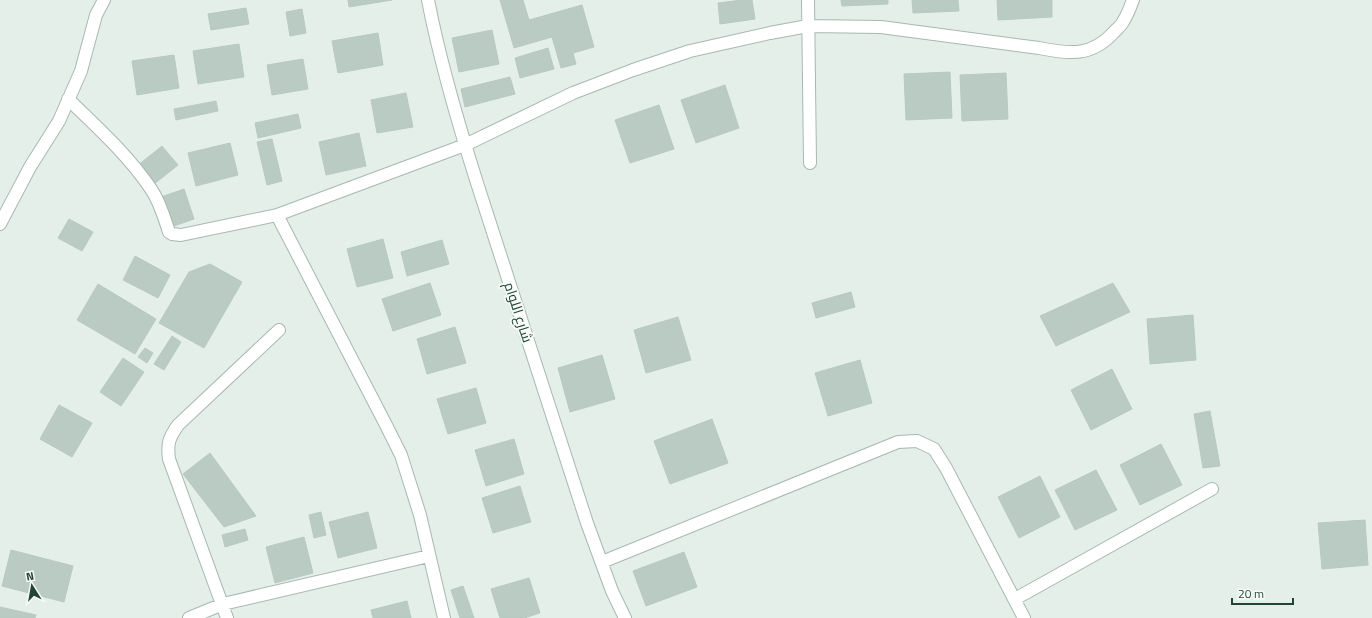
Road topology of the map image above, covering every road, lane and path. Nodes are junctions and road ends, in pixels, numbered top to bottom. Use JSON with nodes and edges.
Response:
{"nodes":[{"id":1,"x":104,"y":0,"type":"edge"},
{"id":2,"x":428,"y":0,"type":"edge"},
{"id":3,"x":808,"y":0,"type":"edge"},
{"id":4,"x":1133,"y":0,"type":"edge"},
{"id":5,"x":808,"y":26,"type":"junction"},
{"id":6,"x":68,"y":100,"type":"junction"},
{"id":7,"x":465,"y":145,"type":"junction"},
{"id":8,"x":810,"y":163,"type":"dead end"},
{"id":9,"x":277,"y":215,"type":"junction"},
{"id":10,"x":0,"y":224,"type":"edge"},
{"id":11,"x":279,"y":330,"type":"dead end"},
{"id":12,"x":1212,"y":489,"type":"dead end"},
{"id":13,"x":429,"y":556,"type":"junction"},
{"id":14,"x":602,"y":562,"type":"junction"},
{"id":15,"x":1015,"y":599,"type":"junction"},
{"id":16,"x":223,"y":604,"type":"junction"},
{"id":17,"x":189,"y":618,"type":"edge"},
{"id":18,"x":227,"y":618,"type":"edge"},
{"id":19,"x":444,"y":618,"type":"edge"},
{"id":20,"x":625,"y":618,"type":"edge"},
{"id":21,"x":1024,"y":618,"type":"edge"}],
"edges":[{"from":1,"to":6,"type":"street"},
{"from":2,"to":7,"type":"street","name":"شارع اللوام"},
{"from":3,"to":5,"type":"street"},
{"from":4,"to":5,"type":"street"},
{"from":5,"to":7,"type":"street"},
{"from":5,"to":8,"type":"street"},
{"from":6,"to":9,"type":"street"},
{"from":6,"to":10,"type":"street"},
{"from":7,"to":9,"type":"street"},
{"from":7,"to":14,"type":"street","name":"شارع اللوام"},
{"from":9,"to":13,"type":"street"},
{"from":11,"to":16,"type":"street"},
{"from":12,"to":15,"type":"street"},
{"from":13,"to":16,"type":"street"},
{"from":13,"to":19,"type":"street"},
{"from":14,"to":15,"type":"street"},
{"from":14,"to":20,"type":"street","name":"شارع اللوام"},
{"from":15,"to":21,"type":"street"},
{"from":16,"to":17,"type":"street"},
{"from":16,"to":18,"type":"street"}]}
